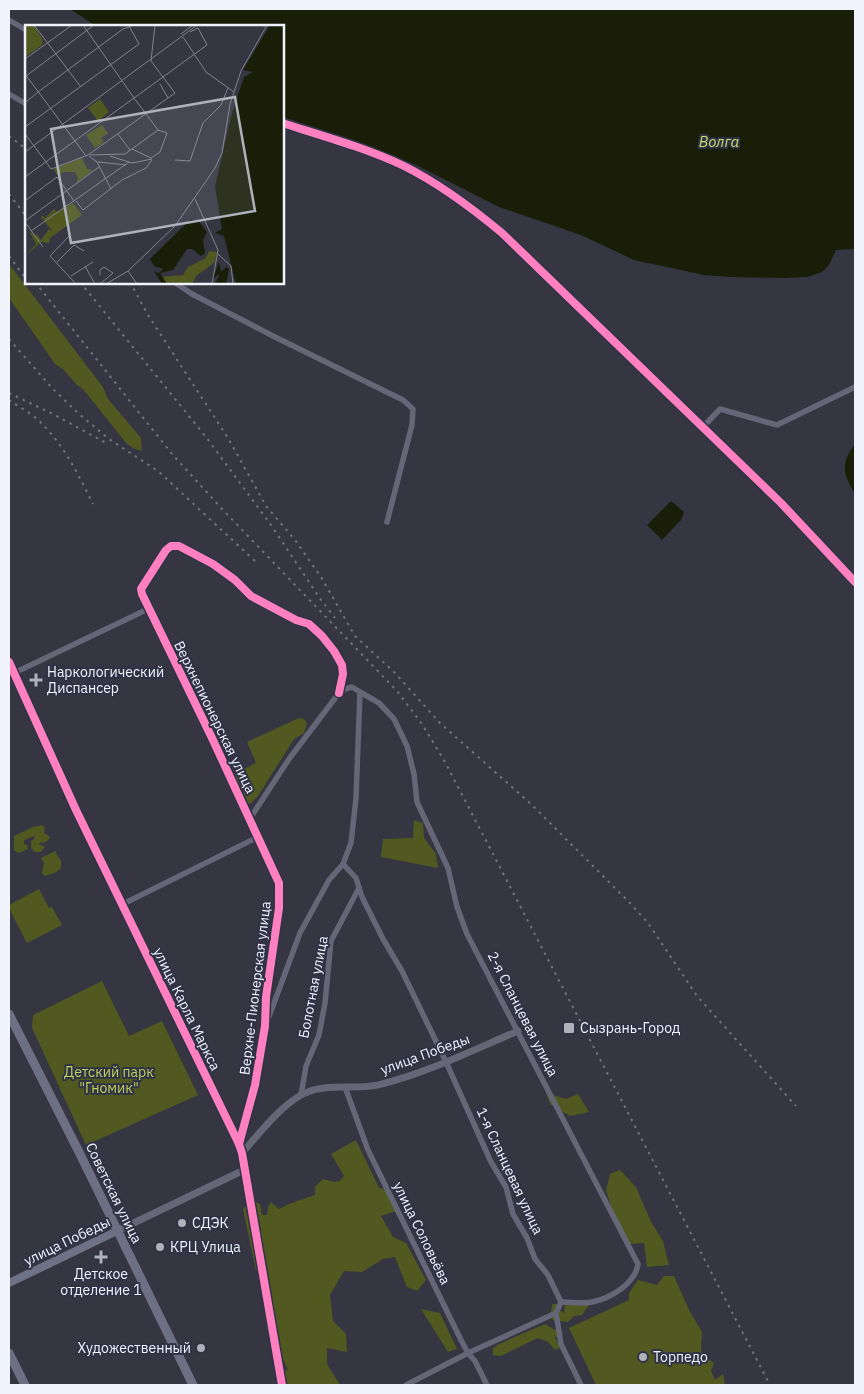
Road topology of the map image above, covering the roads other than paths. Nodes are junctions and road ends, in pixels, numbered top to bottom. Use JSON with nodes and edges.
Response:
{"nodes":[{"id":1,"x":9,"y":20,"type":"edge"},
{"id":2,"x":25,"y":29,"type":"edge"},
{"id":3,"x":9,"y":94,"type":"edge"},
{"id":4,"x":25,"y":103,"type":"edge"},
{"id":5,"x":284,"y":123,"type":"edge"},
{"id":6,"x":177,"y":284,"type":"edge"},
{"id":7,"x":855,"y":387,"type":"edge"},
{"id":8,"x":703,"y":427,"type":"junction"},
{"id":9,"x":387,"y":522,"type":"dead end"},
{"id":10,"x":855,"y":582,"type":"edge"},
{"id":11,"x":148,"y":608,"type":"junction"},
{"id":12,"x":9,"y":662,"type":"edge"},
{"id":13,"x":11,"y":674,"type":"edge"},
{"id":14,"x":360,"y":692,"type":"junction"},
{"id":15,"x":339,"y":693,"type":"junction"},
{"id":16,"x":249,"y":820,"type":"junction"},
{"id":17,"x":258,"y":837,"type":"junction"},
{"id":18,"x":343,"y":864,"type":"junction"},
{"id":19,"x":359,"y":888,"type":"junction"},
{"id":20,"x":123,"y":904,"type":"junction"},
{"id":21,"x":9,"y":1014,"type":"edge"},
{"id":22,"x":265,"y":1026,"type":"junction"},
{"id":23,"x":518,"y":1030,"type":"junction"},
{"id":24,"x":446,"y":1062,"type":"junction"},
{"id":25,"x":344,"y":1087,"type":"junction"},
{"id":26,"x":301,"y":1095,"type":"junction"},
{"id":27,"x":239,"y":1144,"type":"junction"},
{"id":28,"x":242,"y":1153,"type":"junction"},
{"id":29,"x":244,"y":1170,"type":"junction"},
{"id":30,"x":117,"y":1231,"type":"junction"},
{"id":31,"x":9,"y":1283,"type":"edge"},
{"id":32,"x":561,"y":1302,"type":"junction"},
{"id":33,"x":556,"y":1314,"type":"junction"},
{"id":34,"x":9,"y":1353,"type":"edge"},
{"id":35,"x":468,"y":1354,"type":"junction"},
{"id":36,"x":25,"y":1385,"type":"edge"},
{"id":37,"x":193,"y":1385,"type":"edge"},
{"id":38,"x":282,"y":1385,"type":"edge"},
{"id":39,"x":406,"y":1385,"type":"edge"},
{"id":40,"x":487,"y":1385,"type":"edge"},
{"id":41,"x":581,"y":1385,"type":"edge"}],
"edges":[{"from":1,"to":2,"type":"street"},
{"from":3,"to":4,"type":"street"},
{"from":5,"to":8,"type":"street"},
{"from":6,"to":9,"type":"street"},
{"from":7,"to":8,"type":"street"},
{"from":8,"to":10,"type":"street"},
{"from":11,"to":13,"type":"street"},
{"from":11,"to":15,"type":"street","name":"Верхнепионерская улица"},
{"from":11,"to":16,"type":"street","name":"Верхнепионерская улица"},
{"from":12,"to":13,"type":"street","name":"улица Карла Маркса"},
{"from":13,"to":20,"type":"street","name":"улица Карла Маркса"},
{"from":14,"to":15,"type":"street","name":"2-я Сланцевая улица"},
{"from":14,"to":18,"type":"street"},
{"from":14,"to":23,"type":"street","name":"2-я Сланцевая улица"},
{"from":15,"to":16,"type":"street"},
{"from":16,"to":17,"type":"street","name":"Верхнепионерская улица"},
{"from":17,"to":20,"type":"street"},
{"from":17,"to":22,"type":"street","name":"Верхне-Пионерская улица"},
{"from":18,"to":19,"type":"street","name":"1-я Сланцевая улица"},
{"from":18,"to":22,"type":"street"},
{"from":19,"to":24,"type":"street","name":"1-я Сланцевая улица"},
{"from":19,"to":26,"type":"street","name":"Болотная улица"},
{"from":20,"to":27,"type":"street","name":"улица Карла Маркса"},
{"from":21,"to":30,"type":"main road","name":"Советская улица"},
{"from":22,"to":27,"type":"street","name":"Верхне-Пионерская улица"},
{"from":23,"to":24,"type":"street","name":"улица Победы"},
{"from":23,"to":32,"type":"street","name":"2-я Сланцевая улица"},
{"from":24,"to":25,"type":"street","name":"улица Победы"},
{"from":24,"to":32,"type":"street","name":"1-я Сланцевая улица"},
{"from":25,"to":26,"type":"street","name":"улица Победы"},
{"from":25,"to":35,"type":"street","name":"улица Соловьёва"},
{"from":26,"to":28,"type":"street","name":"улица Победы"},
{"from":27,"to":28,"type":"street","name":"улица Карла Маркса"},
{"from":28,"to":29,"type":"street","name":"улица Карла Маркса"},
{"from":29,"to":30,"type":"street","name":"улица Победы"},
{"from":29,"to":38,"type":"street","name":"улица Карла Маркса"},
{"from":30,"to":31,"type":"main road","name":"улица Победы"},
{"from":30,"to":37,"type":"main road","name":"Советская улица"},
{"from":32,"to":33,"type":"street"},
{"from":33,"to":35,"type":"street"},
{"from":33,"to":41,"type":"street"},
{"from":34,"to":36,"type":"main road"},
{"from":35,"to":39,"type":"street"},
{"from":35,"to":40,"type":"street","name":"улица Соловьёва"}]}
